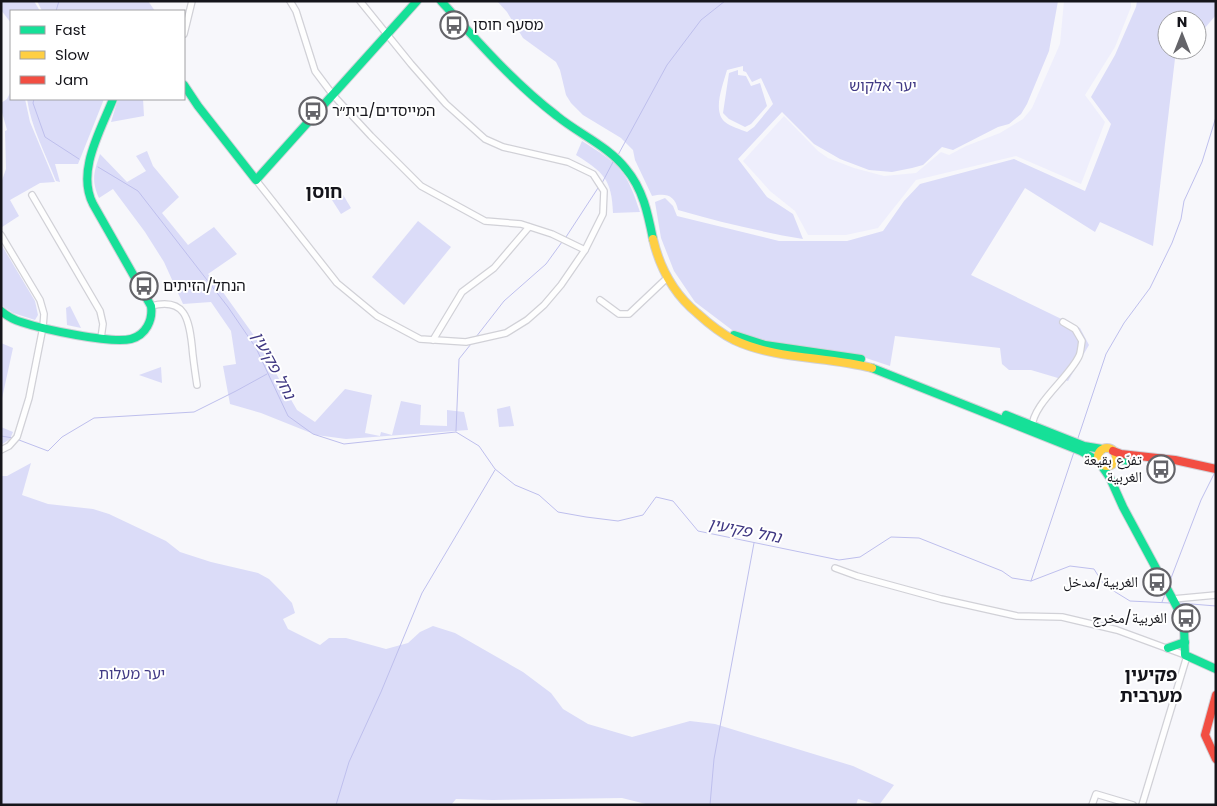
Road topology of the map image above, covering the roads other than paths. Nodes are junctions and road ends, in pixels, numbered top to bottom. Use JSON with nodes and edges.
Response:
{"nodes":[{"id":1,"x":192,"y":1,"type":"edge"},
{"id":2,"x":290,"y":1,"type":"edge"},
{"id":3,"x":360,"y":1,"type":"edge"},
{"id":4,"x":417,"y":1,"type":"edge"},
{"id":5,"x":441,"y":1,"type":"edge"},
{"id":6,"x":447,"y":1,"type":"edge"},
{"id":7,"x":185,"y":30,"type":"edge"},
{"id":8,"x":387,"y":34,"type":"junction"},
{"id":9,"x":185,"y":86,"type":"edge"},
{"id":10,"x":333,"y":95,"type":"junction"},
{"id":11,"x":113,"y":100,"type":"edge"},
{"id":12,"x":256,"y":180,"type":"junction"},
{"id":13,"x":32,"y":195,"type":"dead end"},
{"id":14,"x":529,"y":227,"type":"junction"},
{"id":15,"x":1,"y":234,"type":"edge"},
{"id":16,"x":585,"y":250,"type":"junction"},
{"id":17,"x":667,"y":278,"type":"junction"},
{"id":18,"x":600,"y":300,"type":"dead end"},
{"id":19,"x":151,"y":306,"type":"junction"},
{"id":20,"x":1,"y":311,"type":"edge"},
{"id":21,"x":1063,"y":322,"type":"dead end"},
{"id":22,"x":43,"y":327,"type":"junction"},
{"id":23,"x":101,"y":338,"type":"junction"},
{"id":24,"x":433,"y":340,"type":"junction"},
{"id":25,"x":196,"y":385,"type":"dead end"},
{"id":26,"x":1032,"y":425,"type":"junction"},
{"id":27,"x":1038,"y":434,"type":"junction"},
{"id":28,"x":1102,"y":449,"type":"junction"},
{"id":29,"x":1,"y":450,"type":"edge"},
{"id":30,"x":1114,"y":451,"type":"junction"},
{"id":31,"x":1100,"y":463,"type":"junction"},
{"id":32,"x":1114,"y":463,"type":"junction"},
{"id":33,"x":1216,"y":470,"type":"edge"},
{"id":34,"x":1110,"y":478,"type":"junction"},
{"id":35,"x":835,"y":568,"type":"dead end"},
{"id":36,"x":1216,"y":595,"type":"edge"},
{"id":37,"x":1173,"y":600,"type":"junction"},
{"id":38,"x":1185,"y":642,"type":"junction"},
{"id":39,"x":1168,"y":648,"type":"junction"},
{"id":40,"x":1186,"y":655,"type":"junction"},
{"id":41,"x":1196,"y":661,"type":"junction"},
{"id":42,"x":1216,"y":668,"type":"edge"},
{"id":43,"x":1216,"y":695,"type":"edge"},
{"id":44,"x":1216,"y":759,"type":"edge"},
{"id":45,"x":1092,"y":805,"type":"edge"},
{"id":46,"x":1133,"y":805,"type":"edge"},
{"id":47,"x":1142,"y":805,"type":"edge"}],
"edges":[{"from":1,"to":7,"type":"street"},
{"from":2,"to":10,"type":"street"},
{"from":3,"to":8,"type":"street"},
{"from":4,"to":8,"type":"main road"},
{"from":5,"to":17,"type":"main road"},
{"from":6,"to":26,"type":"main road"},
{"from":8,"to":10,"type":"main road"},
{"from":8,"to":16,"type":"street"},
{"from":9,"to":12,"type":"main road"},
{"from":10,"to":12,"type":"main road"},
{"from":10,"to":14,"type":"street"},
{"from":11,"to":19,"type":"main road"},
{"from":12,"to":24,"type":"street"},
{"from":13,"to":23,"type":"street"},
{"from":14,"to":16,"type":"street"},
{"from":14,"to":24,"type":"street"},
{"from":15,"to":22,"type":"street"},
{"from":16,"to":24,"type":"street"},
{"from":17,"to":18,"type":"street"},
{"from":17,"to":27,"type":"main road"},
{"from":19,"to":23,"type":"main road"},
{"from":19,"to":25,"type":"street"},
{"from":20,"to":22,"type":"main road"},
{"from":21,"to":26,"type":"street"},
{"from":22,"to":23,"type":"main road"},
{"from":22,"to":29,"type":"street"},
{"from":26,"to":27,"type":"street"},
{"from":26,"to":28,"type":"main road"},
{"from":27,"to":31,"type":"main road"},
{"from":28,"to":30,"type":"main road"},
{"from":28,"to":31,"type":"main road"},
{"from":30,"to":32,"type":"main road"},
{"from":30,"to":33,"type":"main road"},
{"from":31,"to":32,"type":"main road"},
{"from":31,"to":34,"type":"main road"},
{"from":32,"to":33,"type":"main road"},
{"from":32,"to":34,"type":"main road"},
{"from":34,"to":37,"type":"main road"},
{"from":35,"to":39,"type":"street"},
{"from":36,"to":37,"type":"street"},
{"from":37,"to":38,"type":"main road"},
{"from":38,"to":39,"type":"main road"},
{"from":38,"to":40,"type":"main road"},
{"from":38,"to":41,"type":"main road"},
{"from":39,"to":40,"type":"street"},
{"from":40,"to":41,"type":"main road"},
{"from":40,"to":47,"type":"street"},
{"from":41,"to":42,"type":"main road"},
{"from":43,"to":44,"type":"main road"},
{"from":45,"to":46,"type":"street"}]}
